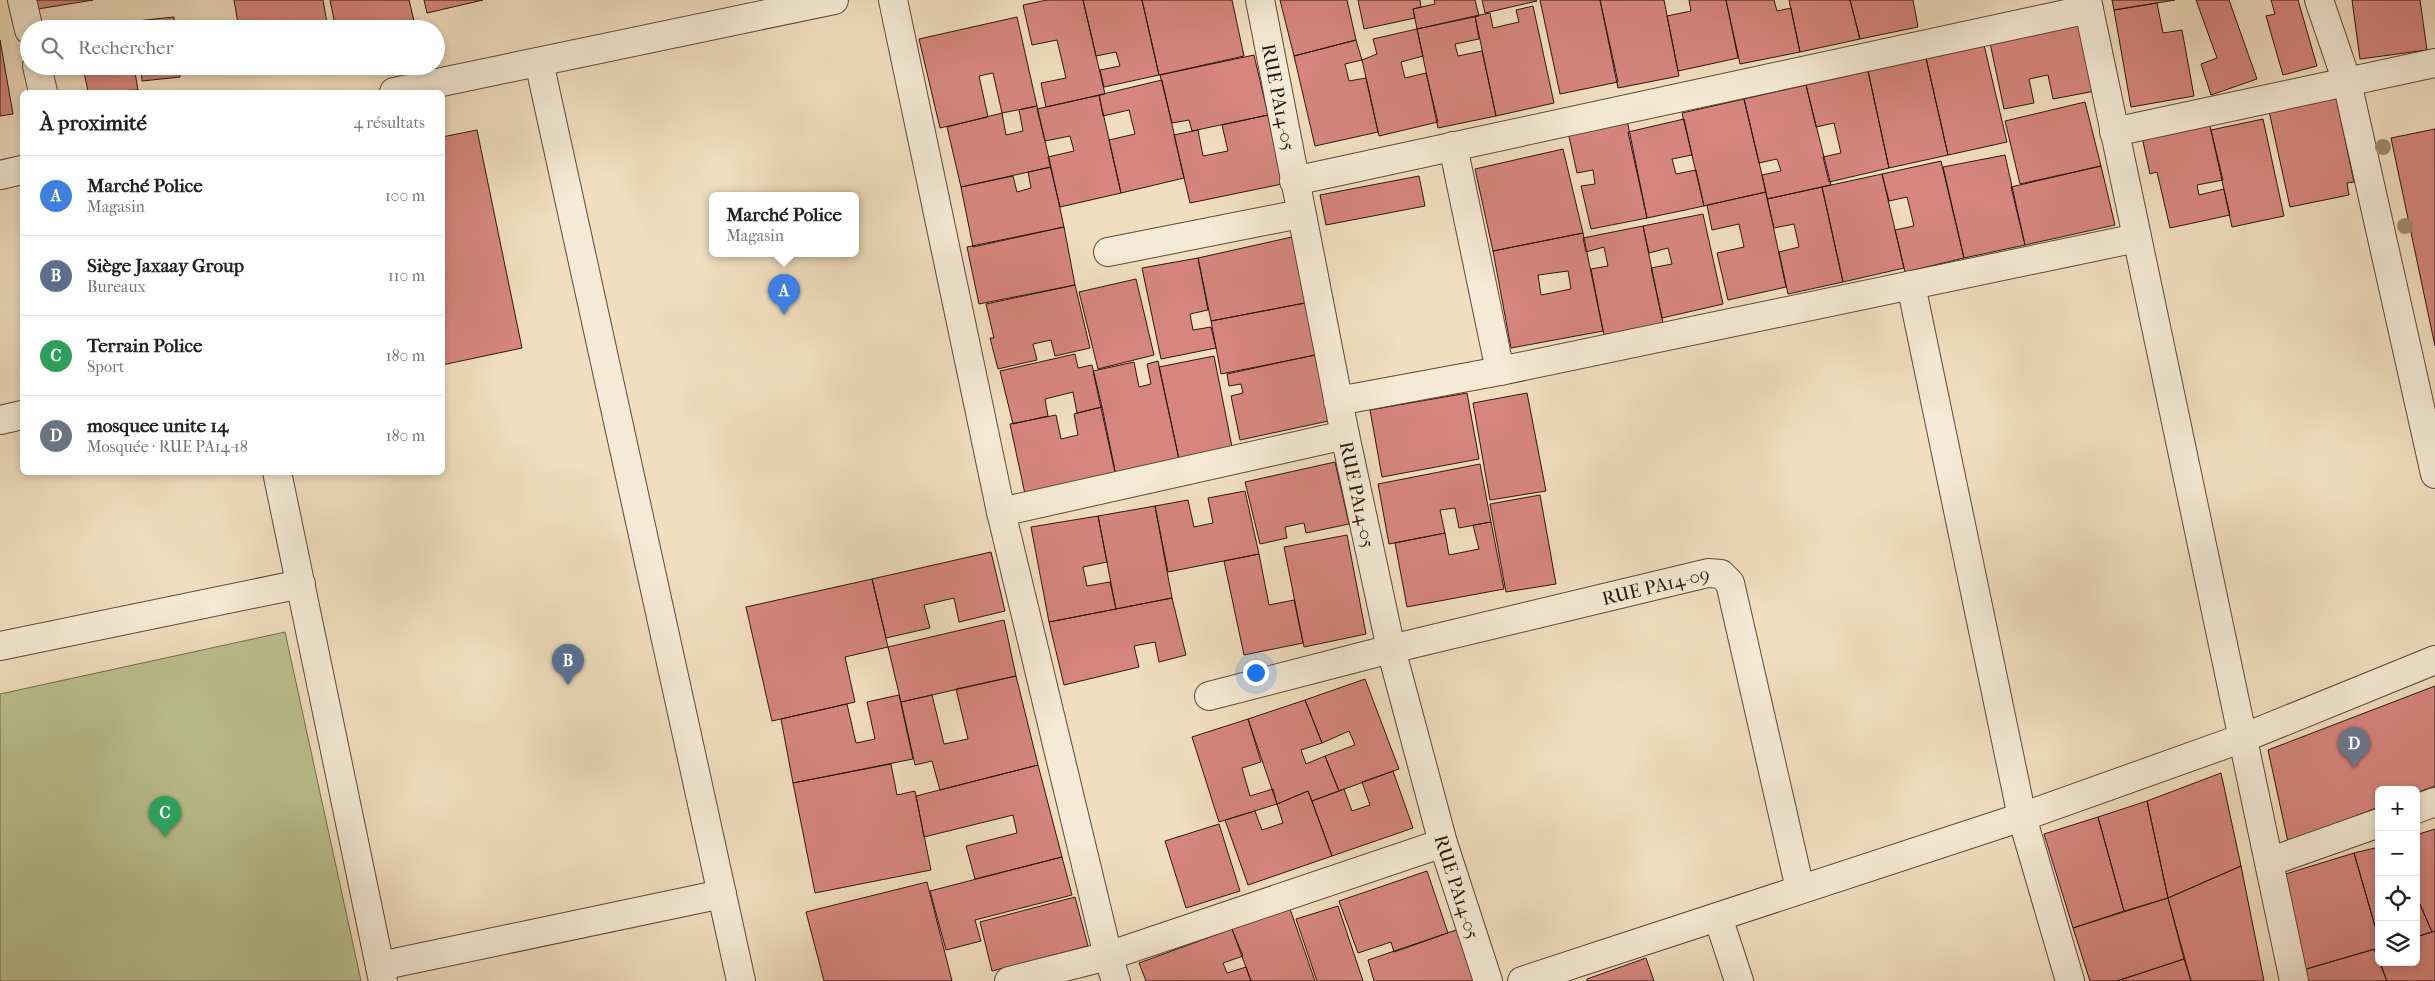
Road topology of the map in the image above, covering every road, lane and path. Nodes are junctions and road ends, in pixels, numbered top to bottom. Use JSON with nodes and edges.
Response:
{"nodes":[{"id":1,"x":22,"y":0,"type":"edge"},
{"id":2,"x":834,"y":0,"type":"edge"},
{"id":3,"x":893,"y":0,"type":"edge"},
{"id":4,"x":1260,"y":0,"type":"edge"},
{"id":5,"x":2319,"y":0,"type":"edge"},
{"id":6,"x":2088,"y":4,"type":"edge"},
{"id":7,"x":768,"y":7,"type":"edge"},
{"id":8,"x":27,"y":20,"type":"edge"},
{"id":9,"x":539,"y":62,"type":"junction"},
{"id":10,"x":2435,"y":63,"type":"edge"},
{"id":11,"x":39,"y":75,"type":"edge"},
{"id":12,"x":2347,"y":82,"type":"junction"},
{"id":13,"x":43,"y":90,"type":"edge"},
{"id":14,"x":404,"y":90,"type":"edge"},
{"id":15,"x":2114,"y":132,"type":"junction"},
{"id":16,"x":1454,"y":146,"type":"junction"},
{"id":17,"x":20,"y":170,"type":"edge"},
{"id":18,"x":0,"y":175,"type":"edge"},
{"id":19,"x":1294,"y":181,"type":"junction"},
{"id":20,"x":1300,"y":214,"type":"junction"},
{"id":21,"x":2137,"y":238,"type":"junction"},
{"id":22,"x":1108,"y":252,"type":"dead end"},
{"id":23,"x":1911,"y":285,"type":"junction"},
{"id":24,"x":1500,"y":371,"type":"junction"},
{"id":25,"x":1338,"y":401,"type":"junction"},
{"id":26,"x":20,"y":415,"type":"edge"},
{"id":27,"x":0,"y":420,"type":"edge"},
{"id":28,"x":1345,"y":435,"type":"junction"},
{"id":29,"x":2435,"y":474,"type":"edge"},
{"id":30,"x":278,"y":475,"type":"edge"},
{"id":31,"x":1001,"y":512,"type":"junction"},
{"id":32,"x":300,"y":584,"type":"junction"},
{"id":33,"x":0,"y":646,"type":"edge"},
{"id":34,"x":1391,"y":649,"type":"junction"},
{"id":35,"x":2435,"y":660,"type":"edge"},
{"id":36,"x":1209,"y":696,"type":"dead end"},
{"id":37,"x":2243,"y":738,"type":"junction"},
{"id":38,"x":2435,"y":802,"type":"edge"},
{"id":39,"x":2420,"y":808,"type":"edge"},
{"id":40,"x":2022,"y":818,"type":"junction"},
{"id":41,"x":2375,"y":824,"type":"edge"},
{"id":42,"x":1443,"y":842,"type":"junction"},
{"id":43,"x":2269,"y":862,"type":"junction"},
{"id":44,"x":1800,"y":889,"type":"junction"},
{"id":45,"x":722,"y":894,"type":"junction"},
{"id":46,"x":1718,"y":917,"type":"junction"},
{"id":47,"x":1112,"y":969,"type":"edge"},
{"id":48,"x":382,"y":973,"type":"edge"},
{"id":49,"x":741,"y":981,"type":"edge"},
{"id":50,"x":1009,"y":981,"type":"edge"},
{"id":51,"x":1488,"y":981,"type":"edge"},
{"id":52,"x":1522,"y":981,"type":"edge"},
{"id":53,"x":1739,"y":981,"type":"edge"},
{"id":54,"x":2070,"y":981,"type":"edge"},
{"id":55,"x":2294,"y":981,"type":"edge"}],
"edges":[{"from":1,"to":8,"type":"street"},
{"from":2,"to":7,"type":"street"},
{"from":3,"to":31,"type":"street"},
{"from":4,"to":19,"type":"street","name":"RUE PA14-05"},
{"from":5,"to":12,"type":"street"},
{"from":6,"to":15,"type":"street"},
{"from":6,"to":16,"type":"street"},
{"from":7,"to":9,"type":"street"},
{"from":9,"to":14,"type":"street"},
{"from":9,"to":45,"type":"street"},
{"from":10,"to":12,"type":"street"},
{"from":11,"to":13,"type":"street"},
{"from":12,"to":15,"type":"street"},
{"from":12,"to":29,"type":"street"},
{"from":15,"to":21,"type":"street"},
{"from":16,"to":19,"type":"street"},
{"from":16,"to":24,"type":"street"},
{"from":17,"to":18,"type":"street"},
{"from":19,"to":20,"type":"street","name":"RUE PA14-05"},
{"from":20,"to":22,"type":"street"},
{"from":20,"to":25,"type":"street","name":"RUE PA14-05"},
{"from":21,"to":23,"type":"street"},
{"from":21,"to":37,"type":"street"},
{"from":23,"to":24,"type":"street"},
{"from":23,"to":40,"type":"street"},
{"from":24,"to":25,"type":"street"},
{"from":25,"to":28,"type":"street","name":"RUE PA14-05"},
{"from":26,"to":27,"type":"street"},
{"from":28,"to":31,"type":"street"},
{"from":28,"to":34,"type":"street","name":"RUE PA14-05"},
{"from":30,"to":32,"type":"street"},
{"from":31,"to":47,"type":"street"},
{"from":32,"to":33,"type":"street"},
{"from":32,"to":48,"type":"street"},
{"from":34,"to":36,"type":"street"},
{"from":34,"to":42,"type":"street","name":"RUE PA14-05"},
{"from":34,"to":44,"type":"street","name":"RUE PA14-09"},
{"from":35,"to":37,"type":"street"},
{"from":37,"to":40,"type":"street"},
{"from":37,"to":43,"type":"street"},
{"from":38,"to":39,"type":"street"},
{"from":40,"to":44,"type":"street"},
{"from":40,"to":54,"type":"street"},
{"from":41,"to":43,"type":"street"},
{"from":42,"to":47,"type":"street"},
{"from":42,"to":51,"type":"street","name":"RUE PA14-05"},
{"from":43,"to":55,"type":"street"},
{"from":44,"to":46,"type":"street"},
{"from":45,"to":48,"type":"street"},
{"from":45,"to":49,"type":"street"},
{"from":46,"to":52,"type":"street"},
{"from":46,"to":53,"type":"street"},
{"from":47,"to":50,"type":"street"}]}
